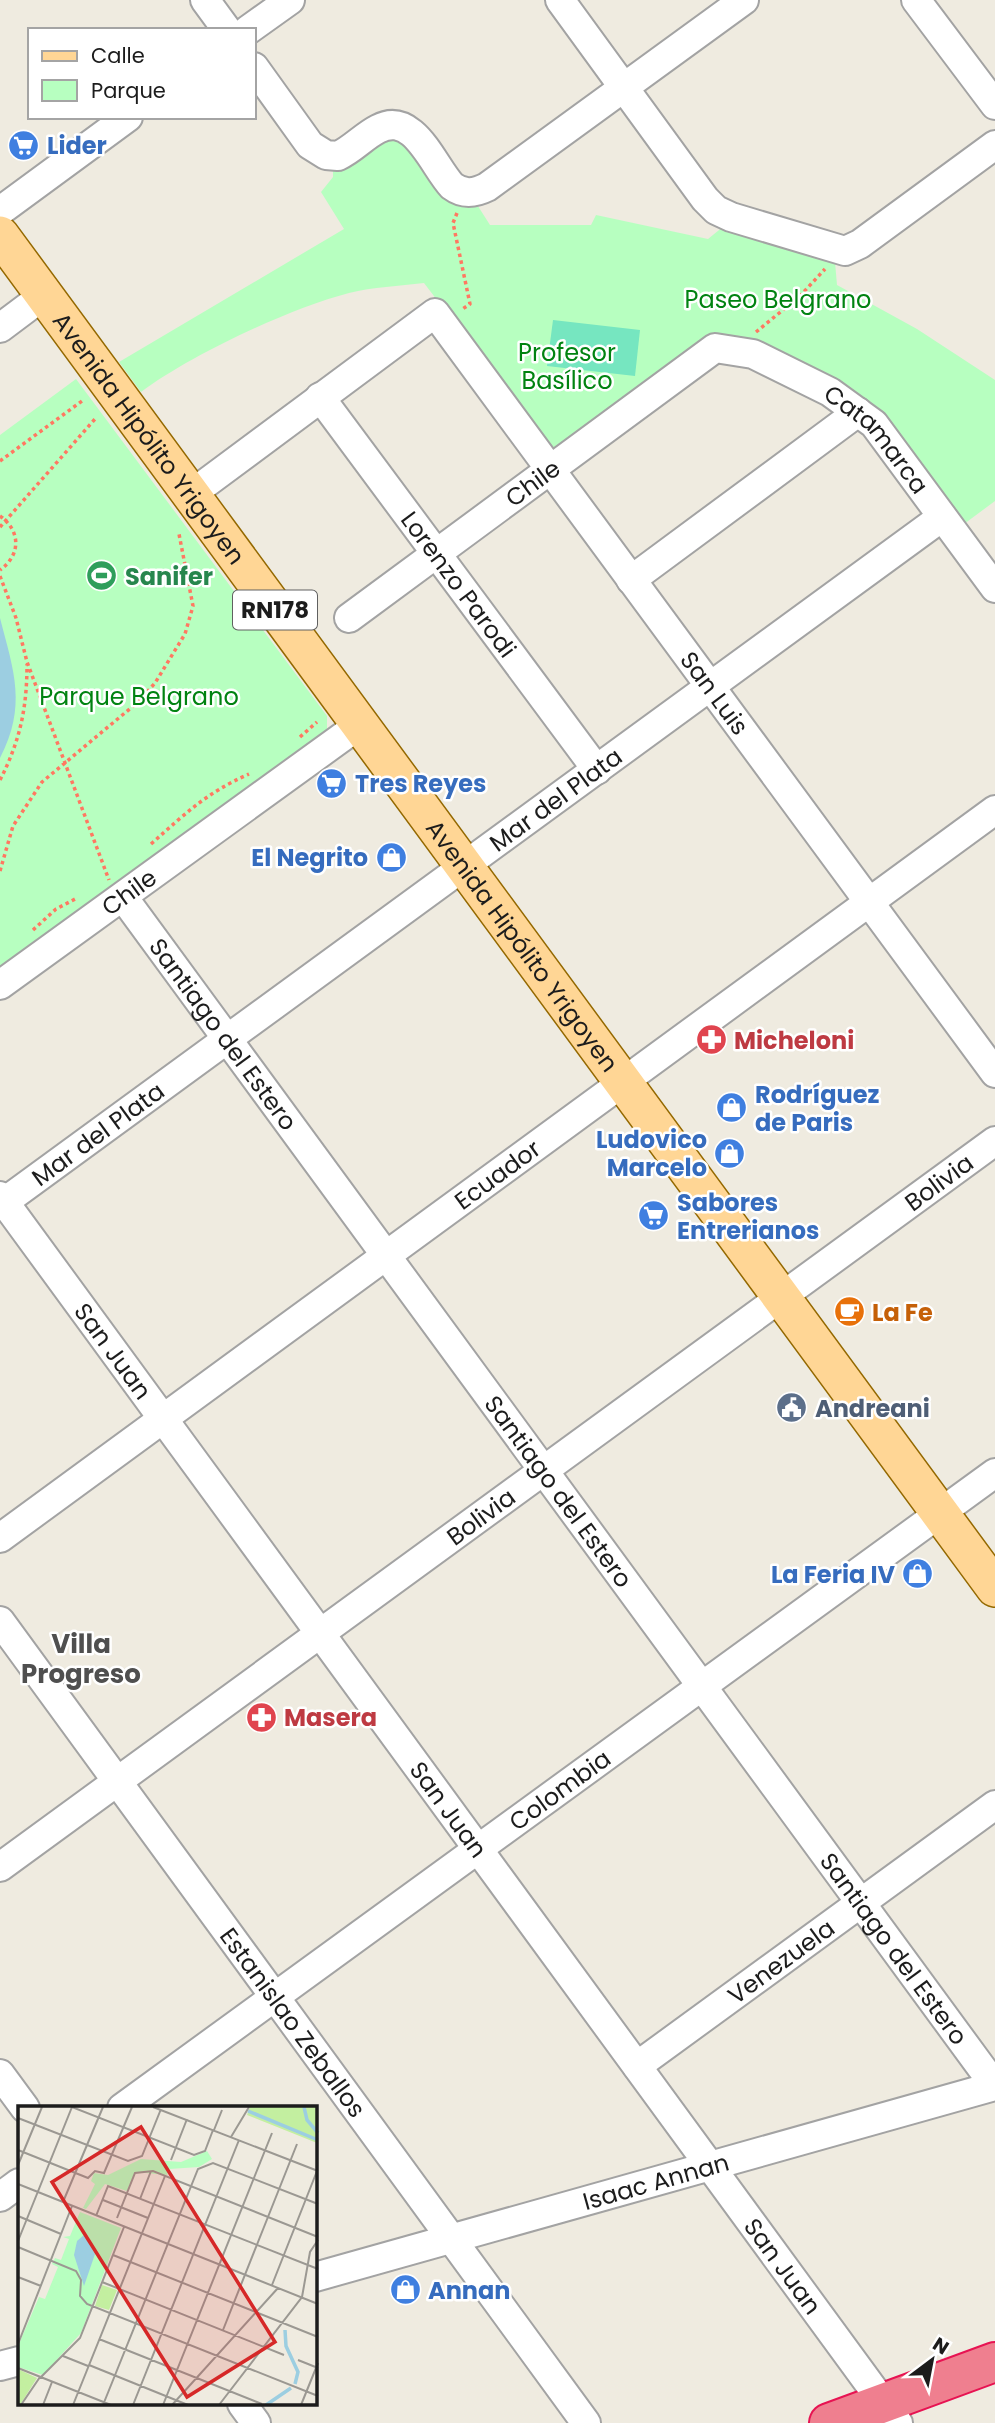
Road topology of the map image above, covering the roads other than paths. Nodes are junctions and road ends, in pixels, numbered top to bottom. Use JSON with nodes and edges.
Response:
{"nodes":[{"id":1,"x":205,"y":0,"type":"edge"},
{"id":2,"x":289,"y":0,"type":"edge"},
{"id":3,"x":560,"y":0,"type":"edge"},
{"id":4,"x":744,"y":0,"type":"edge"},
{"id":5,"x":916,"y":0,"type":"edge"},
{"id":6,"x":226,"y":28,"type":"edge"},
{"id":7,"x":251,"y":28,"type":"edge"},
{"id":8,"x":256,"y":69,"type":"edge"},
{"id":9,"x":624,"y":87,"type":"junction"},
{"id":10,"x":995,"y":105,"type":"edge"},
{"id":11,"x":125,"y":119,"type":"edge"},
{"id":12,"x":995,"y":145,"type":"edge"},
{"id":13,"x":0,"y":211,"type":"edge"},
{"id":14,"x":0,"y":234,"type":"edge"},
{"id":15,"x":44,"y":295,"type":"junction"},
{"id":16,"x":0,"y":328,"type":"edge"},
{"id":17,"x":715,"y":348,"type":"joint"},
{"id":18,"x":320,"y":397,"type":"junction"},
{"id":19,"x":858,"y":412,"type":"junction"},
{"id":20,"x":551,"y":470,"type":"junction"},
{"id":21,"x":190,"y":495,"type":"junction"},
{"id":22,"x":943,"y":517,"type":"junction"},
{"id":23,"x":437,"y":555,"type":"junction"},
{"id":24,"x":631,"y":580,"type":"junction"},
{"id":25,"x":995,"y":588,"type":"edge"},
{"id":26,"x":349,"y":618,"type":"dead end"},
{"id":27,"x":710,"y":686,"type":"junction"},
{"id":28,"x":359,"y":725,"type":"junction"},
{"id":29,"x":597,"y":770,"type":"junction"},
{"id":30,"x":995,"y":810,"type":"edge"},
{"id":31,"x":464,"y":868,"type":"junction"},
{"id":32,"x":120,"y":885,"type":"junction"},
{"id":33,"x":869,"y":902,"type":"junction"},
{"id":34,"x":0,"y":985,"type":"edge"},
{"id":35,"x":228,"y":1040,"type":"junction"},
{"id":36,"x":995,"y":1073,"type":"edge"},
{"id":37,"x":624,"y":1083,"type":"junction"},
{"id":38,"x":995,"y":1140,"type":"edge"},
{"id":39,"x":1,"y":1201,"type":"edge"},
{"id":40,"x":386,"y":1256,"type":"junction"},
{"id":41,"x":781,"y":1297,"type":"junction"},
{"id":42,"x":163,"y":1419,"type":"junction"},
{"id":43,"x":544,"y":1471,"type":"junction"},
{"id":44,"x":995,"y":1472,"type":"edge"},
{"id":45,"x":940,"y":1513,"type":"junction"},
{"id":46,"x":0,"y":1538,"type":"edge"},
{"id":47,"x":995,"y":1588,"type":"edge"},
{"id":48,"x":0,"y":1621,"type":"edge"},
{"id":49,"x":320,"y":1633,"type":"junction"},
{"id":50,"x":701,"y":1686,"type":"junction"},
{"id":51,"x":118,"y":1782,"type":"junction"},
{"id":52,"x":995,"y":1805,"type":"edge"},
{"id":53,"x":478,"y":1850,"type":"junction"},
{"id":54,"x":0,"y":1867,"type":"edge"},
{"id":55,"x":860,"y":1903,"type":"junction"},
{"id":56,"x":275,"y":1997,"type":"junction"},
{"id":57,"x":637,"y":2066,"type":"junction"},
{"id":58,"x":0,"y":2074,"type":"edge"},
{"id":59,"x":995,"y":2086,"type":"edge"},
{"id":60,"x":24,"y":2106,"type":"edge"},
{"id":61,"x":125,"y":2106,"type":"edge"},
{"id":62,"x":710,"y":2166,"type":"junction"},
{"id":63,"x":18,"y":2184,"type":"edge"},
{"id":64,"x":0,"y":2197,"type":"edge"},
{"id":65,"x":452,"y":2238,"type":"junction"},
{"id":66,"x":317,"y":2276,"type":"edge"},
{"id":67,"x":18,"y":2361,"type":"edge"},
{"id":68,"x":995,"y":2362,"type":"edge"},
{"id":69,"x":0,"y":2366,"type":"edge"},
{"id":70,"x":243,"y":2406,"type":"edge"},
{"id":71,"x":890,"y":2413,"type":"edge"},
{"id":72,"x":256,"y":2423,"type":"edge"},
{"id":73,"x":586,"y":2423,"type":"edge"},
{"id":74,"x":829,"y":2423,"type":"edge"}],
"edges":[{"from":1,"to":6,"type":"street"},
{"from":2,"to":7,"type":"street"},
{"from":3,"to":9,"type":"street"},
{"from":4,"to":9,"type":"street"},
{"from":5,"to":10,"type":"street"},
{"from":8,"to":9,"type":"street"},
{"from":9,"to":12,"type":"street"},
{"from":11,"to":13,"type":"street"},
{"from":14,"to":15,"type":"main road","name":"Avenida Hipólito Yrigoyen","number":"RN178"},
{"from":15,"to":16,"type":"street"},
{"from":15,"to":21,"type":"main road","name":"Avenida Hipólito Yrigoyen","number":"RN178"},
{"from":17,"to":19,"type":"street","name":"Catamarca"},
{"from":17,"to":20,"type":"street","name":"Chile"},
{"from":18,"to":20,"type":"street","name":"San Luis"},
{"from":18,"to":21,"type":"street"},
{"from":18,"to":23,"type":"street","name":"Lorenzo Parodi"},
{"from":19,"to":22,"type":"street","name":"Catamarca"},
{"from":19,"to":24,"type":"street"},
{"from":20,"to":23,"type":"street","name":"Chile"},
{"from":20,"to":24,"type":"street","name":"San Luis"},
{"from":21,"to":28,"type":"main road","name":"Avenida Hipólito Yrigoyen","number":"RN178"},
{"from":22,"to":25,"type":"street","name":"Catamarca"},
{"from":22,"to":27,"type":"street","name":"Mar del Plata"},
{"from":23,"to":26,"type":"street","name":"Chile"},
{"from":23,"to":29,"type":"street","name":"Lorenzo Parodi"},
{"from":24,"to":27,"type":"street","name":"San Luis"},
{"from":27,"to":29,"type":"street","name":"Mar del Plata"},
{"from":27,"to":33,"type":"street","name":"San Luis"},
{"from":28,"to":31,"type":"main road","name":"Avenida Hipólito Yrigoyen","number":"RN178"},
{"from":28,"to":32,"type":"street","name":"Chile"},
{"from":29,"to":31,"type":"street","name":"Mar del Plata"},
{"from":30,"to":33,"type":"street","name":"Ecuador"},
{"from":31,"to":35,"type":"street","name":"Mar del Plata"},
{"from":31,"to":37,"type":"main road","name":"Avenida Hipólito Yrigoyen","number":"RN178"},
{"from":32,"to":34,"type":"street","name":"Chile"},
{"from":32,"to":35,"type":"street","name":"Santiago del Estero"},
{"from":33,"to":36,"type":"street","name":"San Luis"},
{"from":33,"to":37,"type":"street","name":"Ecuador"},
{"from":35,"to":39,"type":"street","name":"Mar del Plata"},
{"from":35,"to":40,"type":"street","name":"Santiago del Estero"},
{"from":37,"to":40,"type":"street","name":"Ecuador"},
{"from":37,"to":41,"type":"main road","name":"Avenida Hipólito Yrigoyen","number":"RN178"},
{"from":38,"to":41,"type":"street","name":"Bolivia"},
{"from":39,"to":42,"type":"street","name":"San Juan"},
{"from":40,"to":42,"type":"street","name":"Ecuador"},
{"from":40,"to":43,"type":"street","name":"Santiago del Estero"},
{"from":41,"to":43,"type":"street","name":"Bolivia"},
{"from":41,"to":45,"type":"main road","name":"Avenida Hipólito Yrigoyen","number":"RN178"},
{"from":42,"to":46,"type":"street","name":"Ecuador"},
{"from":42,"to":49,"type":"street","name":"San Juan"},
{"from":43,"to":49,"type":"street","name":"Bolivia"},
{"from":43,"to":50,"type":"street","name":"Santiago del Estero"},
{"from":44,"to":45,"type":"street","name":"Colombia"},
{"from":45,"to":47,"type":"main road","name":"Avenida Hipólito Yrigoyen","number":"RN178"},
{"from":45,"to":50,"type":"street","name":"Colombia"},
{"from":48,"to":51,"type":"street","name":"Estanislao Zeballos"},
{"from":49,"to":51,"type":"street","name":"Bolivia"},
{"from":49,"to":53,"type":"street","name":"San Juan"},
{"from":50,"to":53,"type":"street","name":"Colombia"},
{"from":50,"to":55,"type":"street","name":"Santiago del Estero"},
{"from":51,"to":54,"type":"street","name":"Bolivia"},
{"from":51,"to":56,"type":"street","name":"Estanislao Zeballos"},
{"from":52,"to":55,"type":"street","name":"Venezuela"},
{"from":53,"to":56,"type":"street","name":"Colombia"},
{"from":53,"to":57,"type":"street","name":"San Juan"},
{"from":55,"to":57,"type":"street","name":"Venezuela"},
{"from":55,"to":59,"type":"street","name":"Santiago del Estero"},
{"from":56,"to":61,"type":"street","name":"Colombia"},
{"from":56,"to":65,"type":"street","name":"Estanislao Zeballos"},
{"from":57,"to":62,"type":"street","name":"San Juan"},
{"from":58,"to":60,"type":"street"},
{"from":59,"to":62,"type":"street","name":"Isaac Annan"},
{"from":62,"to":65,"type":"street","name":"Isaac Annan"},
{"from":62,"to":71,"type":"street","name":"San Juan"},
{"from":63,"to":64,"type":"street"},
{"from":65,"to":66,"type":"street","name":"Isaac Annan"},
{"from":65,"to":73,"type":"street","name":"Estanislao Zeballos"},
{"from":67,"to":69,"type":"street"},
{"from":68,"to":71,"type":"highway"},
{"from":70,"to":72,"type":"street"},
{"from":71,"to":74,"type":"highway"}]}
